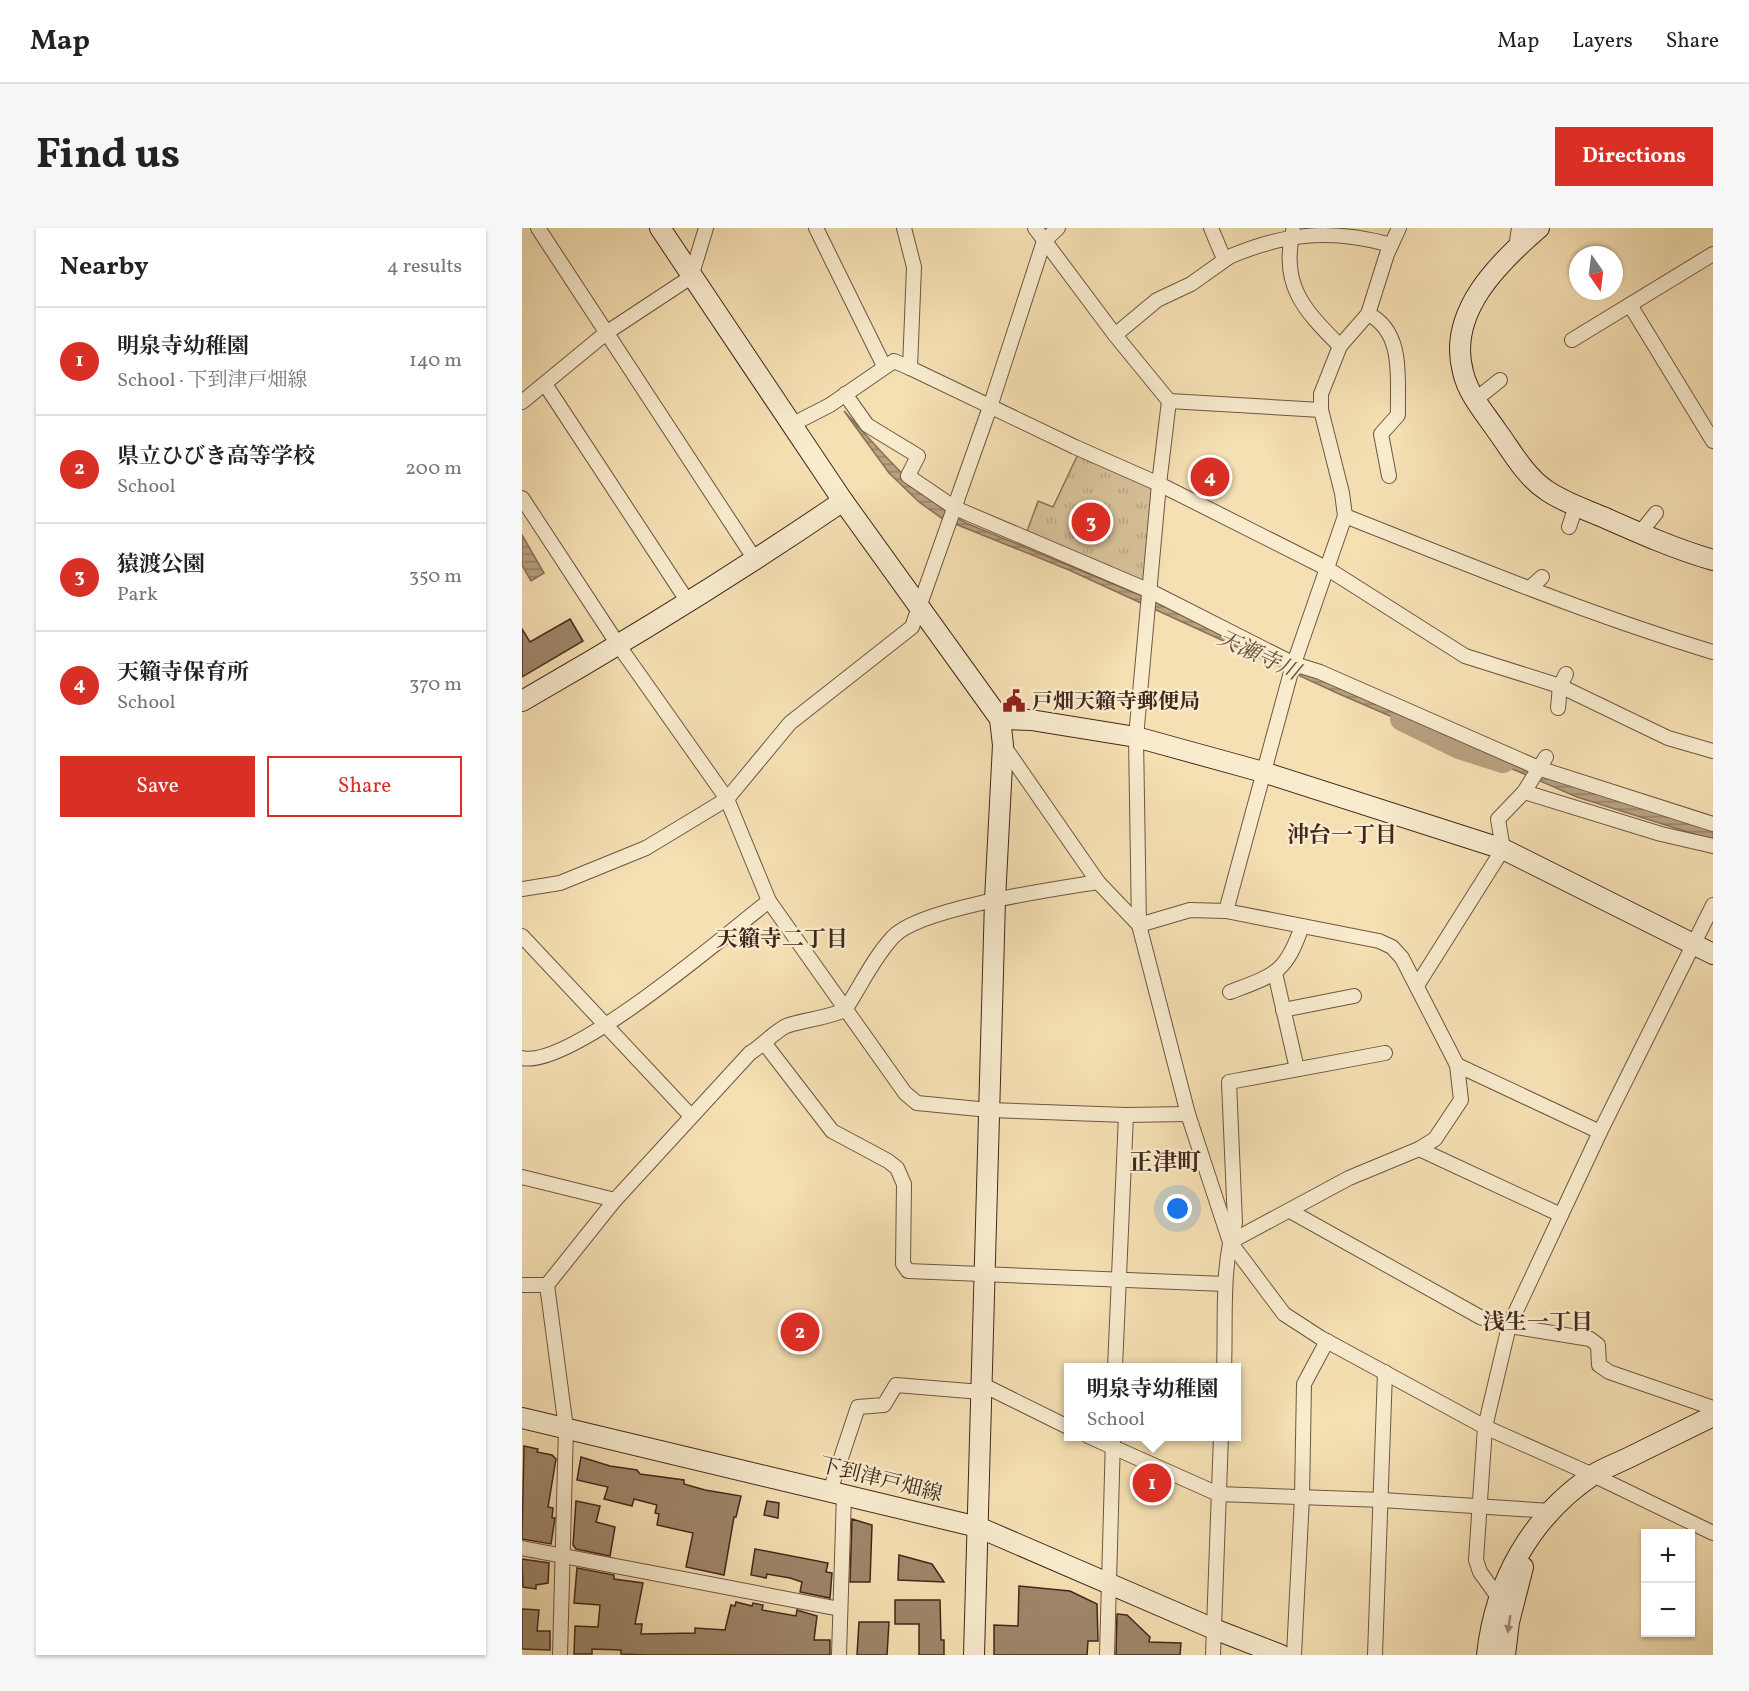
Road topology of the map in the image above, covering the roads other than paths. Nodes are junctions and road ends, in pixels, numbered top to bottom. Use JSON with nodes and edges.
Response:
{"nodes":[{"id":1,"x":538,"y":228,"type":"edge"},
{"id":2,"x":660,"y":228,"type":"edge"},
{"id":3,"x":706,"y":228,"type":"edge"},
{"id":4,"x":816,"y":228,"type":"edge"},
{"id":5,"x":904,"y":228,"type":"edge"},
{"id":6,"x":1035,"y":228,"type":"edge"},
{"id":7,"x":1058,"y":228,"type":"edge"},
{"id":8,"x":1211,"y":228,"type":"edge"},
{"id":9,"x":1399,"y":228,"type":"edge"},
{"id":10,"x":1539,"y":228,"type":"edge"},
{"id":11,"x":1292,"y":232,"type":"edge"},
{"id":12,"x":1518,"y":238,"type":"edge"},
{"id":13,"x":1044,"y":241,"type":"junction"},
{"id":14,"x":1391,"y":245,"type":"junction"},
{"id":15,"x":1713,"y":254,"type":"edge"},
{"id":16,"x":1229,"y":257,"type":"junction"},
{"id":17,"x":691,"y":277,"type":"junction"},
{"id":18,"x":1630,"y":305,"type":"junction"},
{"id":19,"x":1368,"y":314,"type":"junction"},
{"id":20,"x":606,"y":333,"type":"junction"},
{"id":21,"x":1114,"y":335,"type":"junction"},
{"id":22,"x":1572,"y":340,"type":"dead end"},
{"id":23,"x":1340,"y":346,"type":"junction"},
{"id":24,"x":884,"y":366,"type":"junction"},
{"id":25,"x":910,"y":368,"type":"junction"},
{"id":26,"x":1500,"y":380,"type":"dead end"},
{"id":27,"x":545,"y":384,"type":"junction"},
{"id":28,"x":845,"y":394,"type":"junction"},
{"id":29,"x":1475,"y":400,"type":"junction"},
{"id":30,"x":1169,"y":401,"type":"junction"},
{"id":31,"x":522,"y":402,"type":"edge"},
{"id":32,"x":990,"y":407,"type":"junction"},
{"id":33,"x":1321,"y":410,"type":"junction"},
{"id":34,"x":791,"y":425,"type":"junction"},
{"id":35,"x":1713,"y":441,"type":"edge"},
{"id":36,"x":1389,"y":476,"type":"dead end"},
{"id":37,"x":1159,"y":484,"type":"junction"},
{"id":38,"x":522,"y":498,"type":"edge"},
{"id":39,"x":843,"y":501,"type":"junction"},
{"id":40,"x":1576,"y":506,"type":"junction"},
{"id":41,"x":954,"y":510,"type":"junction"},
{"id":42,"x":1656,"y":513,"type":"dead end"},
{"id":43,"x":1345,"y":516,"type":"junction"},
{"id":44,"x":1569,"y":527,"type":"dead end"},
{"id":45,"x":1640,"y":533,"type":"junction"},
{"id":46,"x":1713,"y":560,"type":"edge"},
{"id":47,"x":756,"y":561,"type":"junction"},
{"id":48,"x":1328,"y":570,"type":"junction"},
{"id":49,"x":1542,"y":578,"type":"dead end"},
{"id":50,"x":1530,"y":588,"type":"junction"},
{"id":51,"x":1150,"y":593,"type":"junction"},
{"id":52,"x":688,"y":602,"type":"junction"},
{"id":53,"x":918,"y":606,"type":"junction"},
{"id":54,"x":619,"y":646,"type":"junction"},
{"id":55,"x":1713,"y":652,"type":"edge"},
{"id":56,"x":1292,"y":668,"type":"junction"},
{"id":57,"x":1563,"y":680,"type":"junction"},
{"id":58,"x":522,"y":701,"type":"edge"},
{"id":59,"x":1558,"y":708,"type":"dead end"},
{"id":60,"x":1000,"y":719,"type":"junction"},
{"id":61,"x":1136,"y":737,"type":"junction"},
{"id":62,"x":1003,"y":746,"type":"junction"},
{"id":63,"x":1713,"y":751,"type":"edge"},
{"id":64,"x":1543,"y":763,"type":"junction"},
{"id":65,"x":1263,"y":772,"type":"junction"},
{"id":66,"x":1524,"y":792,"type":"junction"},
{"id":67,"x":727,"y":799,"type":"junction"},
{"id":68,"x":1713,"y":824,"type":"edge"},
{"id":69,"x":1713,"y":846,"type":"edge"},
{"id":70,"x":1503,"y":849,"type":"junction"},
{"id":71,"x":1098,"y":882,"type":"junction"},
{"id":72,"x":522,"y":889,"type":"edge"},
{"id":73,"x":994,"y":900,"type":"junction"},
{"id":74,"x":769,"y":901,"type":"junction"},
{"id":75,"x":1713,"y":904,"type":"edge"},
{"id":76,"x":1226,"y":911,"type":"junction"},
{"id":77,"x":1139,"y":925,"type":"junction"},
{"id":78,"x":1302,"y":926,"type":"junction"},
{"id":79,"x":522,"y":936,"type":"edge"},
{"id":80,"x":1692,"y":944,"type":"junction"},
{"id":81,"x":1713,"y":954,"type":"edge"},
{"id":82,"x":1275,"y":973,"type":"junction"},
{"id":83,"x":1418,"y":984,"type":"junction"},
{"id":84,"x":1230,"y":992,"type":"dead end"},
{"id":85,"x":1354,"y":996,"type":"dead end"},
{"id":86,"x":845,"y":1010,"type":"junction"},
{"id":87,"x":1283,"y":1010,"type":"junction"},
{"id":88,"x":606,"y":1027,"type":"junction"},
{"id":89,"x":765,"y":1044,"type":"junction"},
{"id":90,"x":1385,"y":1053,"type":"dead end"},
{"id":91,"x":522,"y":1058,"type":"edge"},
{"id":92,"x":1457,"y":1065,"type":"junction"},
{"id":93,"x":1297,"y":1069,"type":"junction"},
{"id":94,"x":989,"y":1110,"type":"junction"},
{"id":95,"x":1188,"y":1114,"type":"junction"},
{"id":96,"x":690,"y":1115,"type":"junction"},
{"id":97,"x":1126,"y":1115,"type":"junction"},
{"id":98,"x":1600,"y":1132,"type":"junction"},
{"id":99,"x":1419,"y":1149,"type":"junction"},
{"id":100,"x":522,"y":1177,"type":"edge"},
{"id":101,"x":615,"y":1200,"type":"junction"},
{"id":102,"x":1290,"y":1210,"type":"junction"},
{"id":103,"x":1561,"y":1215,"type":"junction"},
{"id":104,"x":1230,"y":1242,"type":"junction"},
{"id":105,"x":984,"y":1274,"type":"junction"},
{"id":106,"x":1117,"y":1278,"type":"junction"},
{"id":107,"x":1225,"y":1284,"type":"junction"},
{"id":108,"x":522,"y":1285,"type":"edge"},
{"id":109,"x":547,"y":1285,"type":"junction"},
{"id":110,"x":1509,"y":1326,"type":"junction"},
{"id":111,"x":1327,"y":1341,"type":"junction"},
{"id":112,"x":1115,"y":1363,"type":"edge"},
{"id":113,"x":1224,"y":1363,"type":"edge"},
{"id":114,"x":1385,"y":1372,"type":"junction"},
{"id":115,"x":981,"y":1388,"type":"junction"},
{"id":116,"x":1713,"y":1408,"type":"edge"},
{"id":117,"x":1713,"y":1416,"type":"edge"},
{"id":118,"x":522,"y":1418,"type":"edge"},
{"id":119,"x":1064,"y":1424,"type":"edge"},
{"id":120,"x":1485,"y":1427,"type":"junction"},
{"id":121,"x":566,"y":1428,"type":"junction"},
{"id":122,"x":1221,"y":1441,"type":"edge"},
{"id":123,"x":1113,"y":1442,"type":"edge"},
{"id":124,"x":1593,"y":1475,"type":"junction"},
{"id":125,"x":837,"y":1492,"type":"junction"},
{"id":126,"x":1218,"y":1494,"type":"junction"},
{"id":127,"x":1302,"y":1497,"type":"junction"},
{"id":128,"x":1382,"y":1500,"type":"junction"},
{"id":129,"x":1480,"y":1505,"type":"junction"},
{"id":130,"x":1551,"y":1511,"type":"junction"},
{"id":131,"x":978,"y":1527,"type":"junction"},
{"id":132,"x":1713,"y":1533,"type":"edge"},
{"id":133,"x":522,"y":1548,"type":"edge"},
{"id":134,"x":563,"y":1556,"type":"junction"},
{"id":135,"x":1109,"y":1582,"type":"junction"},
{"id":136,"x":1498,"y":1597,"type":"junction"},
{"id":137,"x":840,"y":1610,"type":"junction"},
{"id":138,"x":1214,"y":1629,"type":"junction"},
{"id":139,"x":560,"y":1655,"type":"edge"},
{"id":140,"x":839,"y":1655,"type":"edge"},
{"id":141,"x":974,"y":1655,"type":"edge"},
{"id":142,"x":1107,"y":1655,"type":"edge"},
{"id":143,"x":1213,"y":1655,"type":"edge"},
{"id":144,"x":1258,"y":1655,"type":"edge"},
{"id":145,"x":1281,"y":1655,"type":"edge"},
{"id":146,"x":1294,"y":1655,"type":"edge"},
{"id":147,"x":1375,"y":1655,"type":"edge"},
{"id":148,"x":1487,"y":1655,"type":"edge"},
{"id":149,"x":1505,"y":1655,"type":"edge"}],
"edges":[{"from":1,"to":20,"type":"street"},
{"from":2,"to":17,"type":"street"},
{"from":3,"to":17,"type":"street"},
{"from":4,"to":24,"type":"street"},
{"from":5,"to":25,"type":"street"},
{"from":6,"to":13,"type":"street"},
{"from":7,"to":13,"type":"street"},
{"from":8,"to":16,"type":"street"},
{"from":9,"to":14,"type":"street"},
{"from":10,"to":12,"type":"street"},
{"from":11,"to":14,"type":"street"},
{"from":11,"to":16,"type":"street"},
{"from":11,"to":23,"type":"street"},
{"from":12,"to":29,"type":"street"},
{"from":13,"to":21,"type":"street"},
{"from":13,"to":32,"type":"street"},
{"from":14,"to":19,"type":"street"},
{"from":15,"to":18,"type":"street"},
{"from":16,"to":21,"type":"street"},
{"from":17,"to":20,"type":"street"},
{"from":17,"to":34,"type":"street"},
{"from":18,"to":22,"type":"street"},
{"from":18,"to":35,"type":"street"},
{"from":19,"to":23,"type":"street"},
{"from":19,"to":36,"type":"street"},
{"from":20,"to":27,"type":"street"},
{"from":20,"to":47,"type":"street"},
{"from":21,"to":30,"type":"street"},
{"from":23,"to":33,"type":"street"},
{"from":24,"to":25,"type":"street"},
{"from":24,"to":28,"type":"street"},
{"from":25,"to":32,"type":"street"},
{"from":26,"to":29,"type":"street"},
{"from":27,"to":31,"type":"street"},
{"from":27,"to":52,"type":"street"},
{"from":28,"to":34,"type":"street"},
{"from":28,"to":41,"type":"street"},
{"from":29,"to":40,"type":"street"},
{"from":30,"to":33,"type":"street"},
{"from":30,"to":37,"type":"street"},
{"from":32,"to":37,"type":"street"},
{"from":32,"to":41,"type":"street"},
{"from":33,"to":43,"type":"street"},
{"from":34,"to":39,"type":"street"},
{"from":37,"to":48,"type":"street"},
{"from":37,"to":51,"type":"street"},
{"from":38,"to":54,"type":"street"},
{"from":39,"to":47,"type":"street"},
{"from":39,"to":53,"type":"street"},
{"from":40,"to":44,"type":"street"},
{"from":40,"to":45,"type":"street"},
{"from":41,"to":51,"type":"street"},
{"from":41,"to":53,"type":"street"},
{"from":42,"to":45,"type":"street"},
{"from":43,"to":48,"type":"street"},
{"from":43,"to":50,"type":"street"},
{"from":45,"to":46,"type":"street"},
{"from":47,"to":52,"type":"street"},
{"from":48,"to":56,"type":"street"},
{"from":48,"to":57,"type":"street"},
{"from":49,"to":50,"type":"street"},
{"from":50,"to":55,"type":"street"},
{"from":51,"to":56,"type":"street"},
{"from":51,"to":61,"type":"street"},
{"from":52,"to":54,"type":"street"},
{"from":53,"to":60,"type":"street"},
{"from":53,"to":67,"type":"street"},
{"from":54,"to":58,"type":"street"},
{"from":54,"to":67,"type":"street"},
{"from":56,"to":64,"type":"street"},
{"from":56,"to":65,"type":"street"},
{"from":57,"to":59,"type":"street"},
{"from":57,"to":63,"type":"street"},
{"from":60,"to":61,"type":"street"},
{"from":60,"to":62,"type":"street"},
{"from":61,"to":65,"type":"street"},
{"from":61,"to":77,"type":"street"},
{"from":62,"to":71,"type":"street"},
{"from":62,"to":73,"type":"street"},
{"from":64,"to":66,"type":"street"},
{"from":64,"to":68,"type":"street"},
{"from":65,"to":70,"type":"street"},
{"from":65,"to":76,"type":"street"},
{"from":66,"to":69,"type":"street"},
{"from":66,"to":70,"type":"street"},
{"from":67,"to":72,"type":"street"},
{"from":67,"to":74,"type":"street"},
{"from":70,"to":80,"type":"street"},
{"from":70,"to":83,"type":"street"},
{"from":71,"to":73,"type":"street"},
{"from":71,"to":77,"type":"street"},
{"from":73,"to":86,"type":"street"},
{"from":73,"to":94,"type":"street"},
{"from":74,"to":86,"type":"street"},
{"from":74,"to":88,"type":"street"},
{"from":75,"to":80,"type":"street"},
{"from":76,"to":77,"type":"street"},
{"from":76,"to":78,"type":"street"},
{"from":77,"to":95,"type":"street"},
{"from":78,"to":82,"type":"street"},
{"from":78,"to":83,"type":"street"},
{"from":79,"to":88,"type":"street"},
{"from":80,"to":81,"type":"street"},
{"from":80,"to":98,"type":"street"},
{"from":82,"to":84,"type":"street"},
{"from":82,"to":87,"type":"street"},
{"from":83,"to":92,"type":"street"},
{"from":85,"to":87,"type":"street"},
{"from":86,"to":89,"type":"street"},
{"from":86,"to":94,"type":"street"},
{"from":87,"to":93,"type":"street"},
{"from":88,"to":91,"type":"street"},
{"from":88,"to":96,"type":"street"},
{"from":89,"to":96,"type":"street"},
{"from":89,"to":105,"type":"street"},
{"from":90,"to":93,"type":"street"},
{"from":92,"to":98,"type":"street"},
{"from":92,"to":99,"type":"street"},
{"from":93,"to":104,"type":"street"},
{"from":94,"to":97,"type":"street"},
{"from":94,"to":105,"type":"street"},
{"from":95,"to":97,"type":"street"},
{"from":95,"to":104,"type":"street"},
{"from":96,"to":101,"type":"street"},
{"from":97,"to":106,"type":"street"},
{"from":98,"to":103,"type":"street"},
{"from":99,"to":102,"type":"street"},
{"from":99,"to":103,"type":"street"},
{"from":100,"to":101,"type":"street"},
{"from":101,"to":109,"type":"street"},
{"from":102,"to":104,"type":"street"},
{"from":102,"to":110,"type":"street"},
{"from":103,"to":110,"type":"street"},
{"from":104,"to":107,"type":"street"},
{"from":104,"to":111,"type":"street"},
{"from":105,"to":106,"type":"street"},
{"from":105,"to":115,"type":"street"},
{"from":106,"to":107,"type":"street"},
{"from":106,"to":112,"type":"street"},
{"from":107,"to":113,"type":"street"},
{"from":108,"to":109,"type":"street"},
{"from":109,"to":121,"type":"street"},
{"from":110,"to":116,"type":"street"},
{"from":110,"to":120,"type":"street"},
{"from":111,"to":114,"type":"street"},
{"from":111,"to":127,"type":"street"},
{"from":114,"to":120,"type":"street"},
{"from":114,"to":128,"type":"street"},
{"from":115,"to":119,"type":"street"},
{"from":115,"to":125,"type":"street"},
{"from":115,"to":131,"type":"street"},
{"from":117,"to":124,"type":"street"},
{"from":118,"to":121,"type":"street","name":"下到津戸畑線"},
{"from":120,"to":124,"type":"street"},
{"from":120,"to":129,"type":"street"},
{"from":121,"to":125,"type":"street","name":"下到津戸畑線"},
{"from":121,"to":134,"type":"street"},
{"from":122,"to":126,"type":"street"},
{"from":123,"to":126,"type":"street"},
{"from":123,"to":135,"type":"street"},
{"from":124,"to":130,"type":"street"},
{"from":124,"to":132,"type":"street"},
{"from":125,"to":131,"type":"street","name":"下到津戸畑線"},
{"from":125,"to":137,"type":"street"},
{"from":126,"to":127,"type":"street"},
{"from":126,"to":138,"type":"street"},
{"from":127,"to":128,"type":"street"},
{"from":127,"to":146,"type":"street"},
{"from":128,"to":129,"type":"street"},
{"from":128,"to":147,"type":"street"},
{"from":129,"to":130,"type":"street"},
{"from":129,"to":136,"type":"street"},
{"from":130,"to":136,"type":"street"},
{"from":130,"to":149,"type":"street","one_way":true},
{"from":131,"to":135,"type":"street","name":"下到津戸畑線"},
{"from":131,"to":141,"type":"street"},
{"from":133,"to":134,"type":"street"},
{"from":134,"to":137,"type":"street"},
{"from":134,"to":139,"type":"street"},
{"from":135,"to":138,"type":"street","name":"下到津戸畑線"},
{"from":135,"to":142,"type":"street"},
{"from":136,"to":148,"type":"street"},
{"from":137,"to":140,"type":"street"},
{"from":138,"to":143,"type":"street"},
{"from":138,"to":144,"type":"street","name":"下到津戸畑線"},
{"from":138,"to":145,"type":"street","name":"下到津戸畑線"}]}
